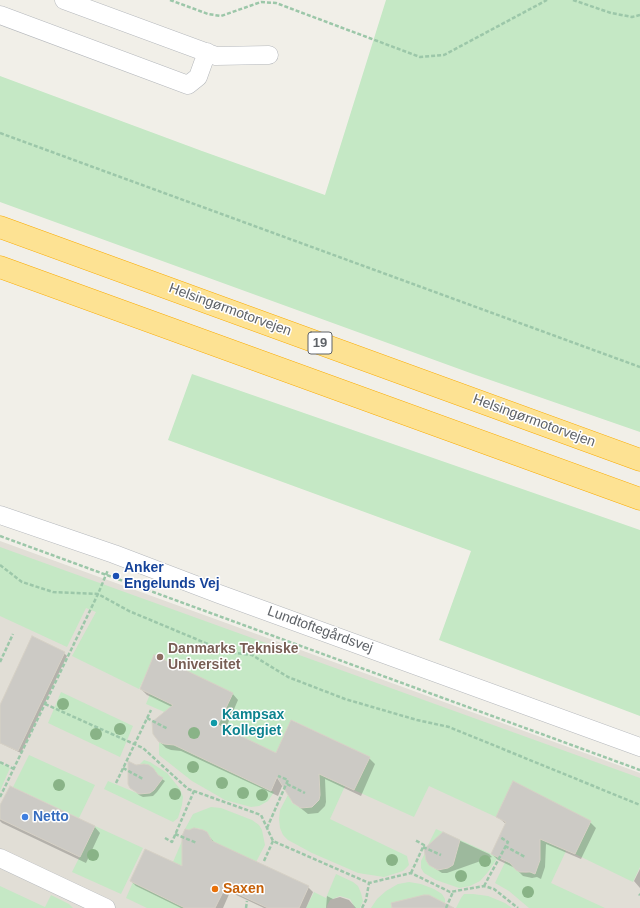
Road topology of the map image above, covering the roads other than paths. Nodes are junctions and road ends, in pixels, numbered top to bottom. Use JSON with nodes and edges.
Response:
{"nodes":[{"id":1,"x":64,"y":0,"type":"edge"},
{"id":2,"x":0,"y":15,"type":"edge"},
{"id":3,"x":207,"y":52,"type":"junction"},
{"id":4,"x":269,"y":55,"type":"dead end"},
{"id":5,"x":0,"y":227,"type":"edge"},
{"id":6,"x":0,"y":267,"type":"edge"},
{"id":7,"x":640,"y":460,"type":"edge"},
{"id":8,"x":640,"y":498,"type":"edge"},
{"id":9,"x":0,"y":515,"type":"edge"},
{"id":10,"x":640,"y":747,"type":"edge"},
{"id":11,"x":0,"y":858,"type":"edge"},
{"id":12,"x":104,"y":908,"type":"edge"}],
"edges":[{"from":1,"to":3,"type":"street"},
{"from":2,"to":3,"type":"street"},
{"from":3,"to":4,"type":"street"},
{"from":5,"to":7,"type":"highway","name":"Helsingørmotorvejen","number":"19"},
{"from":6,"to":8,"type":"highway"},
{"from":9,"to":10,"type":"street","name":"Lundtoftegårdsvej"},
{"from":11,"to":12,"type":"street"}]}
